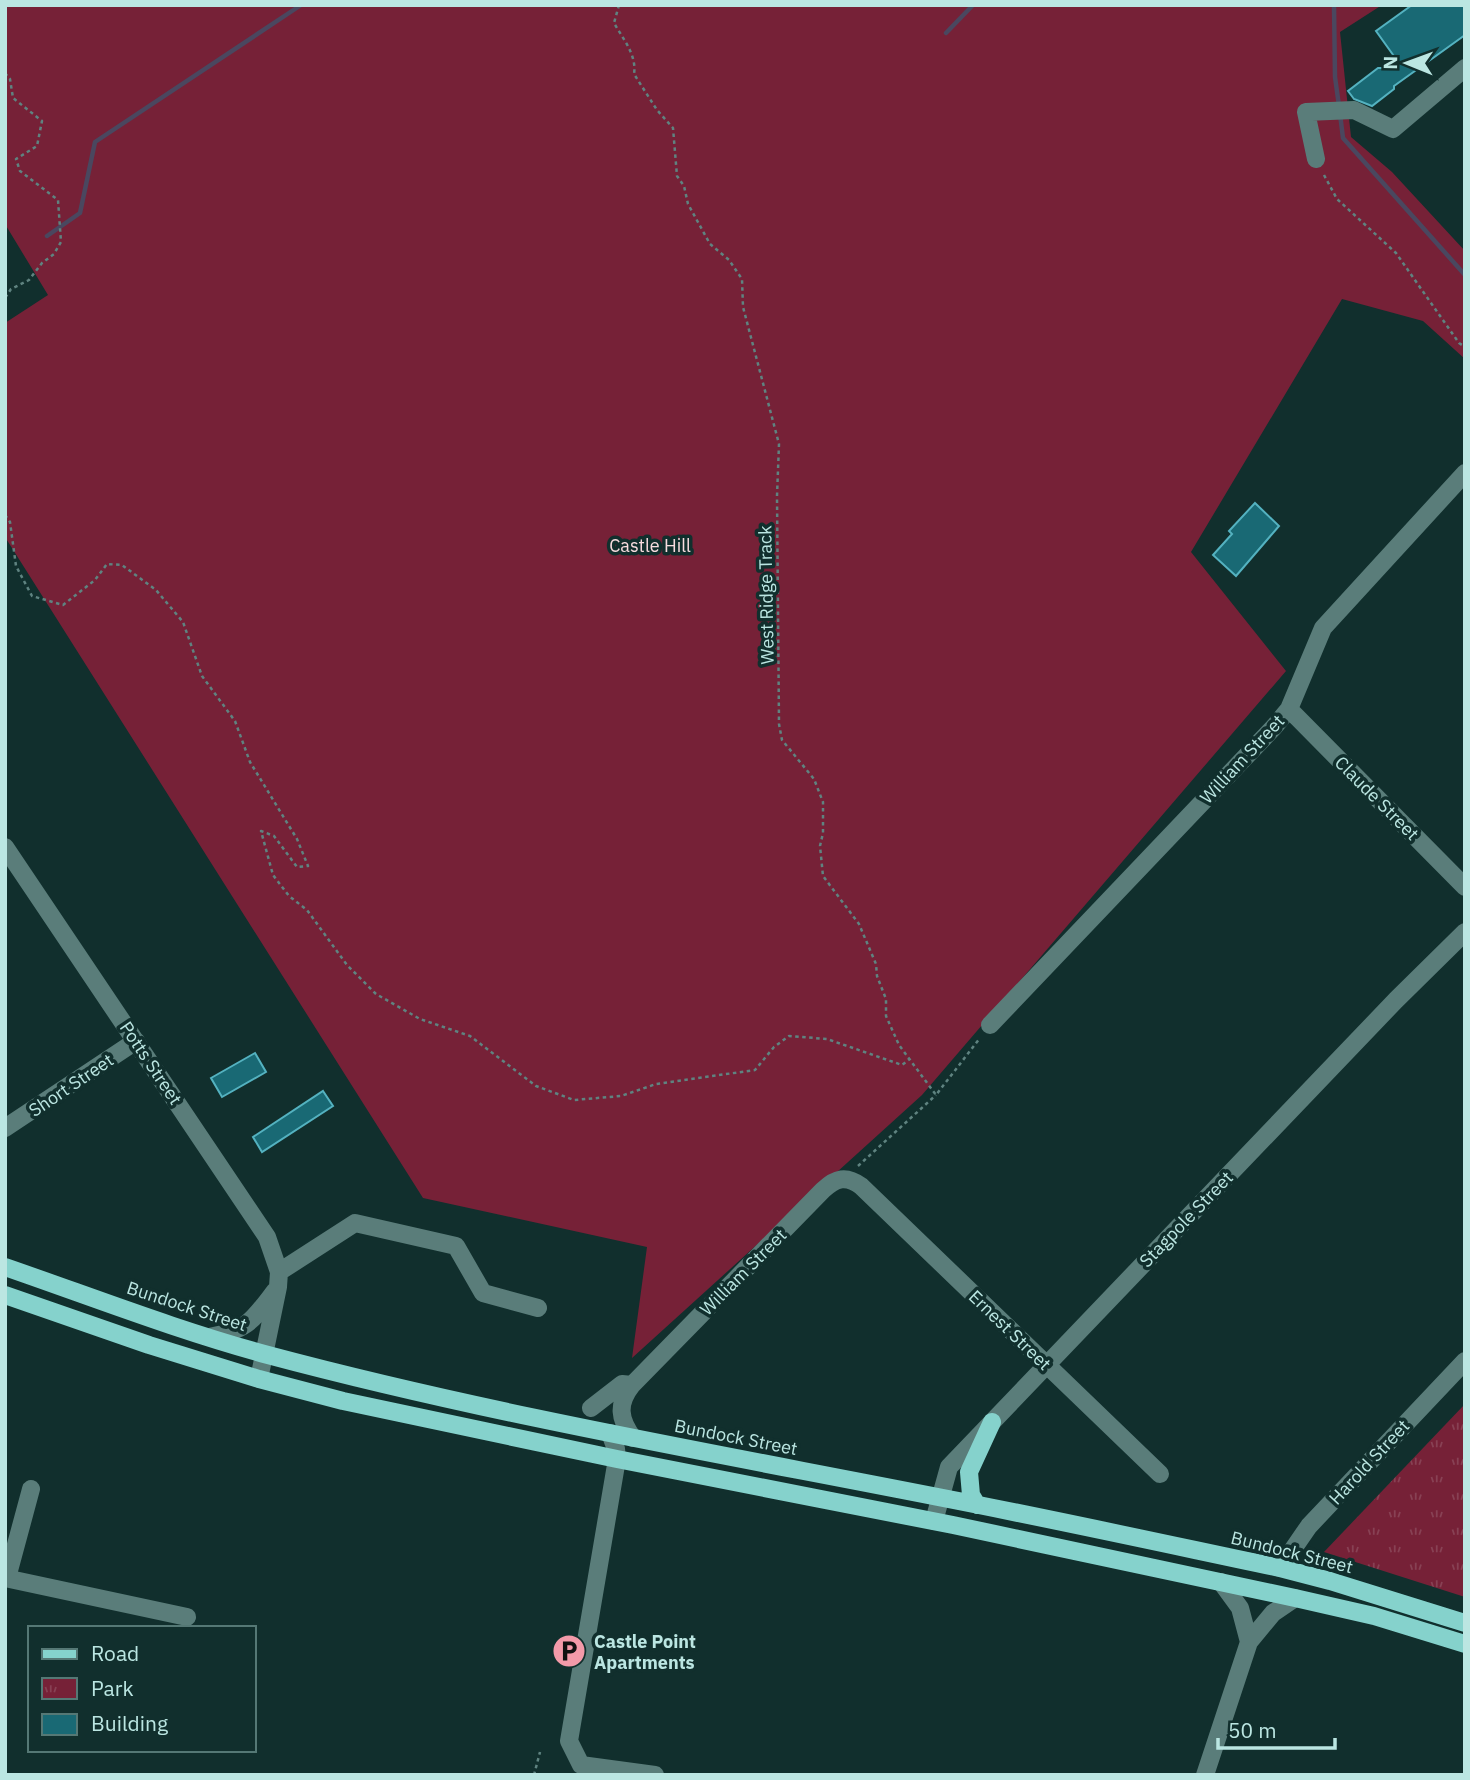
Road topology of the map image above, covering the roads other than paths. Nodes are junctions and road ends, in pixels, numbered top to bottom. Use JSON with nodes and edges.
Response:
{"nodes":[{"id":1,"x":1465,"y":68,"type":"edge"},
{"id":2,"x":1316,"y":159,"type":"road end"},
{"id":3,"x":1465,"y":473,"type":"edge"},
{"id":4,"x":1289,"y":709,"type":"junction"},
{"id":5,"x":5,"y":847,"type":"edge"},
{"id":6,"x":1465,"y":887,"type":"edge"},
{"id":7,"x":1465,"y":932,"type":"edge"},
{"id":8,"x":990,"y":1025,"type":"road end"},
{"id":9,"x":136,"y":1041,"type":"junction"},
{"id":10,"x":5,"y":1128,"type":"edge"},
{"id":11,"x":861,"y":1186,"type":"joint"},
{"id":12,"x":5,"y":1267,"type":"edge"},
{"id":13,"x":279,"y":1280,"type":"junction"},
{"id":14,"x":5,"y":1295,"type":"edge"},
{"id":15,"x":538,"y":1308,"type":"dead end"},
{"id":16,"x":209,"y":1337,"type":"junction"},
{"id":17,"x":265,"y":1354,"type":"junction"},
{"id":18,"x":1465,"y":1361,"type":"edge"},
{"id":19,"x":1046,"y":1365,"type":"junction"},
{"id":20,"x":259,"y":1379,"type":"junction"},
{"id":21,"x":632,"y":1385,"type":"junction"},
{"id":22,"x":591,"y":1408,"type":"dead end"},
{"id":23,"x":992,"y":1422,"type":"junction"},
{"id":24,"x":610,"y":1433,"type":"junction"},
{"id":25,"x":633,"y":1438,"type":"junction"},
{"id":26,"x":617,"y":1459,"type":"junction"},
{"id":27,"x":1160,"y":1474,"type":"dead end"},
{"id":28,"x":31,"y":1489,"type":"dead end"},
{"id":29,"x":940,"y":1497,"type":"junction"},
{"id":30,"x":978,"y":1505,"type":"junction"},
{"id":31,"x":934,"y":1521,"type":"junction"},
{"id":32,"x":1280,"y":1568,"type":"junction"},
{"id":33,"x":6,"y":1578,"type":"edge"},
{"id":34,"x":1221,"y":1582,"type":"junction"},
{"id":35,"x":1295,"y":1598,"type":"junction"},
{"id":36,"x":187,"y":1617,"type":"dead end"},
{"id":37,"x":1465,"y":1623,"type":"edge"},
{"id":38,"x":1249,"y":1642,"type":"junction"},
{"id":39,"x":1465,"y":1644,"type":"edge"},
{"id":40,"x":655,"y":1775,"type":"edge"},
{"id":41,"x":1205,"y":1775,"type":"edge"}],
"edges":[{"from":1,"to":2,"type":"street"},
{"from":3,"to":4,"type":"street","name":"William Street"},
{"from":4,"to":6,"type":"street","name":"Claude Street"},
{"from":4,"to":8,"type":"street","name":"William Street"},
{"from":5,"to":9,"type":"street","name":"Potts Street"},
{"from":7,"to":19,"type":"street","name":"Stagpole Street"},
{"from":9,"to":10,"type":"street","name":"Short Street"},
{"from":9,"to":13,"type":"street","name":"Potts Street"},
{"from":11,"to":19,"type":"street","name":"Ernest Street"},
{"from":11,"to":21,"type":"street","name":"William Street"},
{"from":12,"to":16,"type":"main road","name":"Bundock Street"},
{"from":13,"to":15,"type":"street"},
{"from":13,"to":16,"type":"street"},
{"from":13,"to":17,"type":"street","name":"Potts Street"},
{"from":14,"to":20,"type":"main road"},
{"from":16,"to":17,"type":"main road","name":"Bundock Street"},
{"from":17,"to":20,"type":"street","name":"Potts Street"},
{"from":17,"to":24,"type":"main road","name":"Bundock Street"},
{"from":18,"to":32,"type":"street","name":"Harold Street"},
{"from":19,"to":23,"type":"street","name":"Stagpole Street"},
{"from":19,"to":27,"type":"street","name":"Ernest Street"},
{"from":20,"to":26,"type":"main road"},
{"from":21,"to":22,"type":"street","name":"William Street"},
{"from":21,"to":25,"type":"street","name":"William Street"},
{"from":23,"to":29,"type":"street","name":"Stagpole Street"},
{"from":23,"to":30,"type":"main road"},
{"from":24,"to":25,"type":"main road","name":"Bundock Street"},
{"from":24,"to":26,"type":"street"},
{"from":25,"to":29,"type":"main road","name":"Bundock Street"},
{"from":26,"to":31,"type":"main road"},
{"from":26,"to":40,"type":"street"},
{"from":28,"to":33,"type":"street"},
{"from":29,"to":30,"type":"main road","name":"Bundock Street"},
{"from":29,"to":31,"type":"street","name":"Stagpole Street"},
{"from":30,"to":32,"type":"main road","name":"Bundock Street"},
{"from":31,"to":34,"type":"main road"},
{"from":32,"to":37,"type":"main road","name":"Bundock Street"},
{"from":33,"to":36,"type":"street"},
{"from":34,"to":35,"type":"main road"},
{"from":34,"to":38,"type":"street"},
{"from":35,"to":38,"type":"street"},
{"from":35,"to":39,"type":"main road"},
{"from":38,"to":41,"type":"street"}]}
